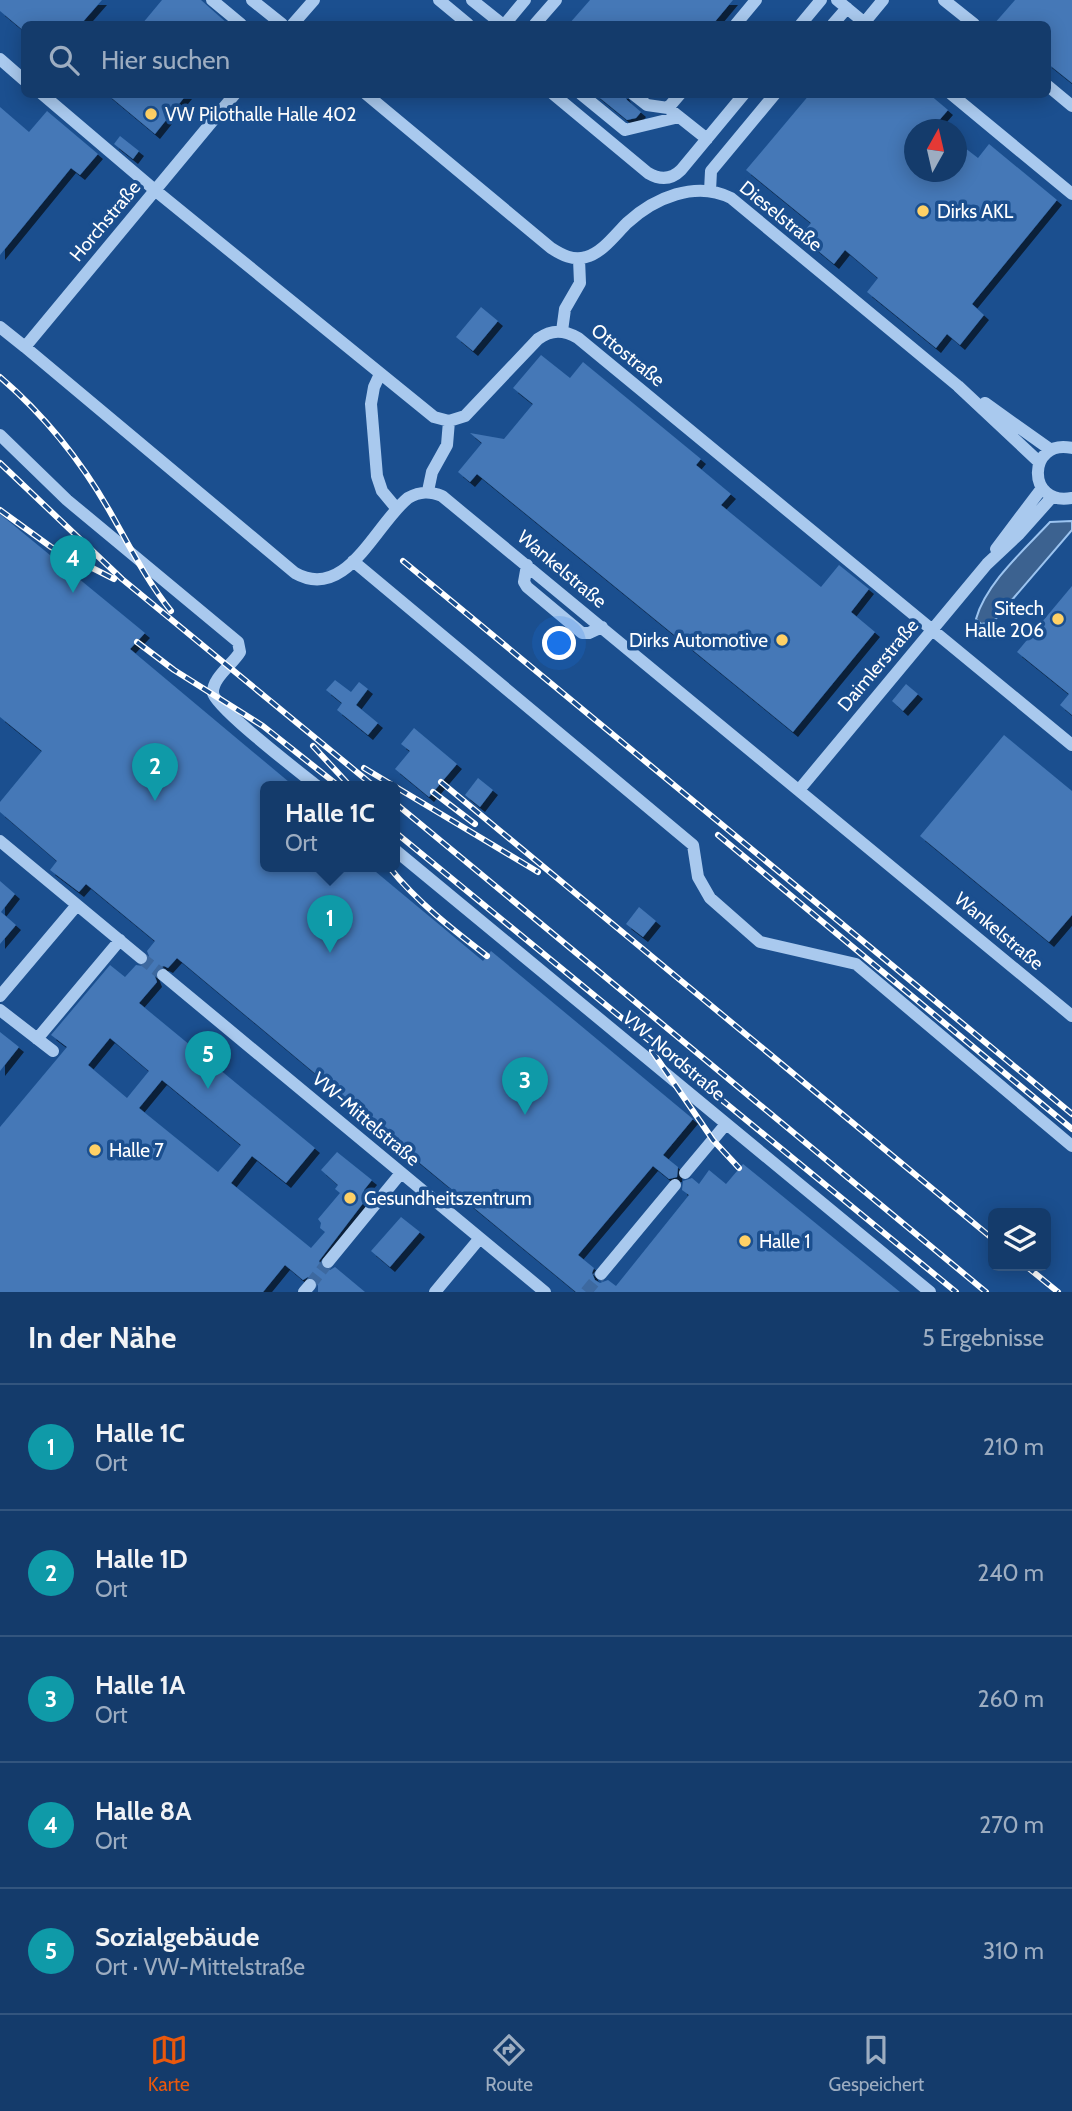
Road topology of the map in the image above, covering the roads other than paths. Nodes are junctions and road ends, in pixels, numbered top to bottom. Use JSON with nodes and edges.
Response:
{"nodes":[{"id":1,"x":212,"y":0,"type":"edge"},
{"id":2,"x":252,"y":0,"type":"edge"},
{"id":3,"x":314,"y":0,"type":"edge"},
{"id":4,"x":439,"y":0,"type":"edge"},
{"id":5,"x":525,"y":0,"type":"edge"},
{"id":6,"x":556,"y":0,"type":"edge"},
{"id":7,"x":756,"y":0,"type":"edge"},
{"id":8,"x":821,"y":0,"type":"edge"},
{"id":9,"x":883,"y":0,"type":"edge"},
{"id":10,"x":944,"y":0,"type":"edge"},
{"id":11,"x":476,"y":1,"type":"edge"},
{"id":12,"x":842,"y":4,"type":"edge"},
{"id":13,"x":237,"y":21,"type":"edge"},
{"id":14,"x":273,"y":21,"type":"edge"},
{"id":15,"x":296,"y":21,"type":"edge"},
{"id":16,"x":464,"y":21,"type":"edge"},
{"id":17,"x":500,"y":21,"type":"edge"},
{"id":18,"x":507,"y":21,"type":"edge"},
{"id":19,"x":540,"y":21,"type":"edge"},
{"id":20,"x":738,"y":21,"type":"edge"},
{"id":21,"x":804,"y":21,"type":"edge"},
{"id":22,"x":834,"y":21,"type":"edge"},
{"id":23,"x":862,"y":21,"type":"edge"},
{"id":24,"x":867,"y":21,"type":"edge"},
{"id":25,"x":970,"y":21,"type":"edge"},
{"id":26,"x":0,"y":59,"type":"edge"},
{"id":27,"x":21,"y":77,"type":"edge"},
{"id":28,"x":1051,"y":88,"type":"edge"},
{"id":29,"x":46,"y":98,"type":"edge"},
{"id":30,"x":232,"y":98,"type":"edge"},
{"id":31,"x":371,"y":98,"type":"edge"},
{"id":32,"x":558,"y":98,"type":"edge"},
{"id":33,"x":586,"y":98,"type":"edge"},
{"id":34,"x":638,"y":98,"type":"edge"},
{"id":35,"x":677,"y":98,"type":"edge"},
{"id":36,"x":741,"y":98,"type":"edge"},
{"id":37,"x":772,"y":98,"type":"edge"},
{"id":38,"x":956,"y":98,"type":"edge"},
{"id":39,"x":1072,"y":106,"type":"edge"},
{"id":40,"x":668,"y":108,"type":"junction"},
{"id":41,"x":679,"y":117,"type":"junction"},
{"id":42,"x":707,"y":139,"type":"junction"},
{"id":43,"x":156,"y":191,"type":"junction"},
{"id":44,"x":710,"y":191,"type":"junction"},
{"id":45,"x":1072,"y":194,"type":"edge"},
{"id":46,"x":579,"y":259,"type":"junction"},
{"id":47,"x":0,"y":327,"type":"edge"},
{"id":48,"x":562,"y":331,"type":"junction"},
{"id":49,"x":24,"y":347,"type":"junction"},
{"id":50,"x":380,"y":374,"type":"junction"},
{"id":51,"x":958,"y":386,"type":"junction"},
{"id":52,"x":449,"y":421,"type":"junction"},
{"id":53,"x":0,"y":435,"type":"edge"},
{"id":54,"x":1072,"y":448,"type":"edge"},
{"id":55,"x":1051,"y":450,"type":"junction"},
{"id":56,"x":1040,"y":462,"type":"junction"},
{"id":57,"x":428,"y":491,"type":"junction"},
{"id":58,"x":1047,"y":492,"type":"junction"},
{"id":59,"x":1072,"y":498,"type":"edge"},
{"id":60,"x":397,"y":509,"type":"junction"},
{"id":61,"x":353,"y":561,"type":"junction"},
{"id":62,"x":932,"y":630,"type":"junction"},
{"id":63,"x":1072,"y":745,"type":"edge"},
{"id":64,"x":311,"y":781,"type":"edge"},
{"id":65,"x":799,"y":790,"type":"junction"},
{"id":66,"x":0,"y":841,"type":"edge"},
{"id":67,"x":400,"y":854,"type":"edge"},
{"id":68,"x":77,"y":905,"type":"junction"},
{"id":69,"x":120,"y":940,"type":"junction"},
{"id":70,"x":141,"y":958,"type":"tunnel mouth"},
{"id":71,"x":163,"y":975,"type":"tunnel mouth"},
{"id":72,"x":0,"y":996,"type":"edge"},
{"id":73,"x":0,"y":1010,"type":"edge"},
{"id":74,"x":1072,"y":1016,"type":"edge"},
{"id":75,"x":37,"y":1039,"type":"junction"},
{"id":76,"x":53,"y":1051,"type":"dead end"},
{"id":77,"x":726,"y":1124,"type":"junction"},
{"id":78,"x":1072,"y":1146,"type":"edge"},
{"id":79,"x":401,"y":1173,"type":"junction"},
{"id":80,"x":685,"y":1173,"type":"dead end"},
{"id":81,"x":676,"y":1185,"type":"dead end"},
{"id":82,"x":480,"y":1238,"type":"junction"},
{"id":83,"x":328,"y":1262,"type":"tunnel mouth"},
{"id":84,"x":601,"y":1274,"type":"tunnel mouth"},
{"id":85,"x":435,"y":1292,"type":"edge"},
{"id":86,"x":545,"y":1292,"type":"edge"},
{"id":87,"x":929,"y":1292,"type":"edge"}],
"edges":[{"from":1,"to":13,"type":"street"},
{"from":2,"to":14,"type":"street"},
{"from":3,"to":15,"type":"street"},
{"from":4,"to":16,"type":"street"},
{"from":5,"to":18,"type":"street"},
{"from":6,"to":19,"type":"street"},
{"from":7,"to":20,"type":"street"},
{"from":8,"to":21,"type":"street"},
{"from":9,"to":24,"type":"street"},
{"from":10,"to":25,"type":"street"},
{"from":11,"to":17,"type":"street"},
{"from":12,"to":22,"type":"street"},
{"from":12,"to":23,"type":"street"},
{"from":26,"to":27,"type":"street"},
{"from":28,"to":39,"type":"street"},
{"from":29,"to":43,"type":"street"},
{"from":30,"to":43,"type":"street","name":"Horchstraße"},
{"from":31,"to":46,"type":"street"},
{"from":32,"to":42,"type":"street"},
{"from":33,"to":41,"type":"street"},
{"from":34,"to":40,"type":"street"},
{"from":35,"to":40,"type":"street"},
{"from":36,"to":42,"type":"street"},
{"from":37,"to":44,"type":"street"},
{"from":38,"to":45,"type":"street"},
{"from":40,"to":41,"type":"street"},
{"from":41,"to":42,"type":"street"},
{"from":43,"to":49,"type":"street","name":"Horchstraße"},
{"from":43,"to":50,"type":"street"},
{"from":44,"to":46,"type":"street","name":"Dieselstraße"},
{"from":44,"to":51,"type":"street","name":"Dieselstraße"},
{"from":46,"to":48,"type":"street"},
{"from":47,"to":49,"type":"street"},
{"from":48,"to":52,"type":"street","name":"Ottostraße"},
{"from":48,"to":62,"type":"street","name":"Ottostraße"},
{"from":49,"to":61,"type":"street"},
{"from":50,"to":52,"type":"street"},
{"from":50,"to":60,"type":"street"},
{"from":51,"to":55,"type":"street","name":"Dieselstraße"},
{"from":51,"to":56,"type":"street","name":"Dieselstraße"},
{"from":52,"to":57,"type":"street"},
{"from":53,"to":64,"type":"street"},
{"from":54,"to":55,"type":"street"},
{"from":55,"to":56,"type":"street"},
{"from":56,"to":58,"type":"street"},
{"from":57,"to":60,"type":"street"},
{"from":57,"to":65,"type":"street","name":"Wankelstraße"},
{"from":58,"to":59,"type":"street"},
{"from":58,"to":62,"type":"street","name":"Daimlerstraße"},
{"from":60,"to":61,"type":"street"},
{"from":61,"to":78,"type":"street"},
{"from":62,"to":63,"type":"street","name":"Ottostraße"},
{"from":62,"to":65,"type":"street","name":"Daimlerstraße"},
{"from":65,"to":74,"type":"street","name":"Wankelstraße"},
{"from":66,"to":68,"type":"street"},
{"from":67,"to":77,"type":"street","name":"VW-Nordstraße"},
{"from":68,"to":69,"type":"street"},
{"from":68,"to":72,"type":"street"},
{"from":69,"to":70,"type":"street"},
{"from":69,"to":75,"type":"street"},
{"from":71,"to":79,"type":"street","name":"VW-Mittelstraße"},
{"from":73,"to":75,"type":"street"},
{"from":75,"to":76,"type":"street"},
{"from":77,"to":80,"type":"street"},
{"from":77,"to":87,"type":"street","name":"VW-Nordstraße"},
{"from":79,"to":82,"type":"street","name":"VW-Mittelstraße"},
{"from":79,"to":83,"type":"street"},
{"from":81,"to":84,"type":"street"},
{"from":82,"to":85,"type":"street"},
{"from":82,"to":86,"type":"street","name":"VW-Mittelstraße"}]}
